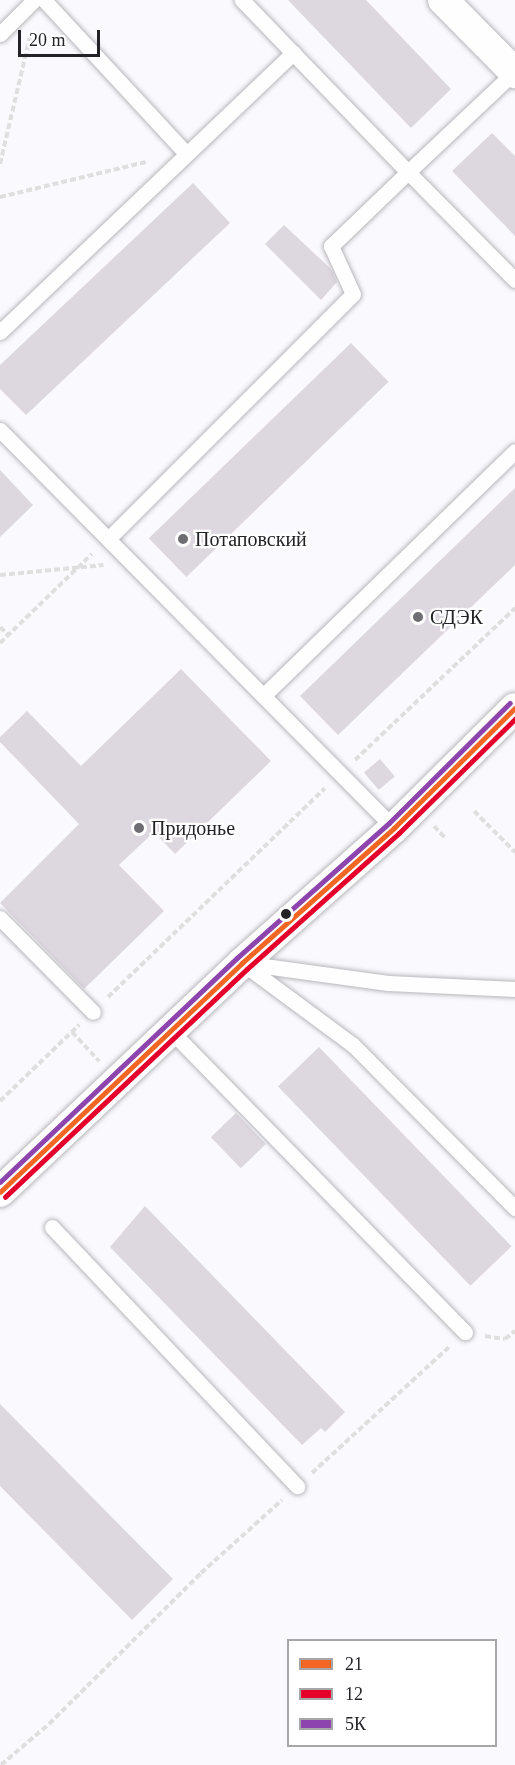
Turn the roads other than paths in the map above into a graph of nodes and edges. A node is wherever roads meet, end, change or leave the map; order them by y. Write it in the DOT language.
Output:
graph roads {
  1 [pos="34,0"];
  2 [pos="44,0"];
  3 [pos="242,0"];
  4 [pos="443,0"];
  5 [pos="0,34"];
  6 [pos="293,53"];
  7 [pos="515,73"];
  8 [pos="185,152"];
  9 [pos="408,172"];
  10 [pos="515,280"];
  11 [pos="0,332"];
  12 [pos="0,430"];
  13 [pos="515,452"];
  14 [pos="108,539"];
  15 [pos="263,696"];
  16 [pos="515,708"];
  17 [pos="394,828"];
  18 [pos="0,918"];
  19 [pos="242,963"];
  20 [pos="515,989"];
  21 [pos="93,1012"];
  22 [pos="171,1031"];
  23 [pos="0,1192"];
  24 [pos="515,1208"];
  25 [pos="52,1227"];
  26 [pos="465,1332"];
  27 [pos="297,1486"];
  1 -- 5 [label="lane"];
  2 -- 8 [label="lane"];
  3 -- 6 [label="lane"];
  4 -- 7 [label="street"];
  6 -- 8 [label="lane"];
  6 -- 9 [label="lane"];
  7 -- 9 [label="lane"];
  8 -- 11 [label="lane"];
  9 -- 10 [label="lane"];
  9 -- 14 [label="lane"];
  12 -- 14 [label="lane"];
  13 -- 15 [label="lane"];
  14 -- 15 [label="lane"];
  15 -- 17 [label="lane"];
  16 -- 17 [label="street"];
  17 -- 19 [label="street"];
  18 -- 21 [label="lane"];
  19 -- 20 [label="lane"];
  19 -- 22 [label="street"];
  19 -- 24 [label="lane"];
  22 -- 23 [label="street"];
  22 -- 26 [label="lane"];
  25 -- 27 [label="lane"];
}
